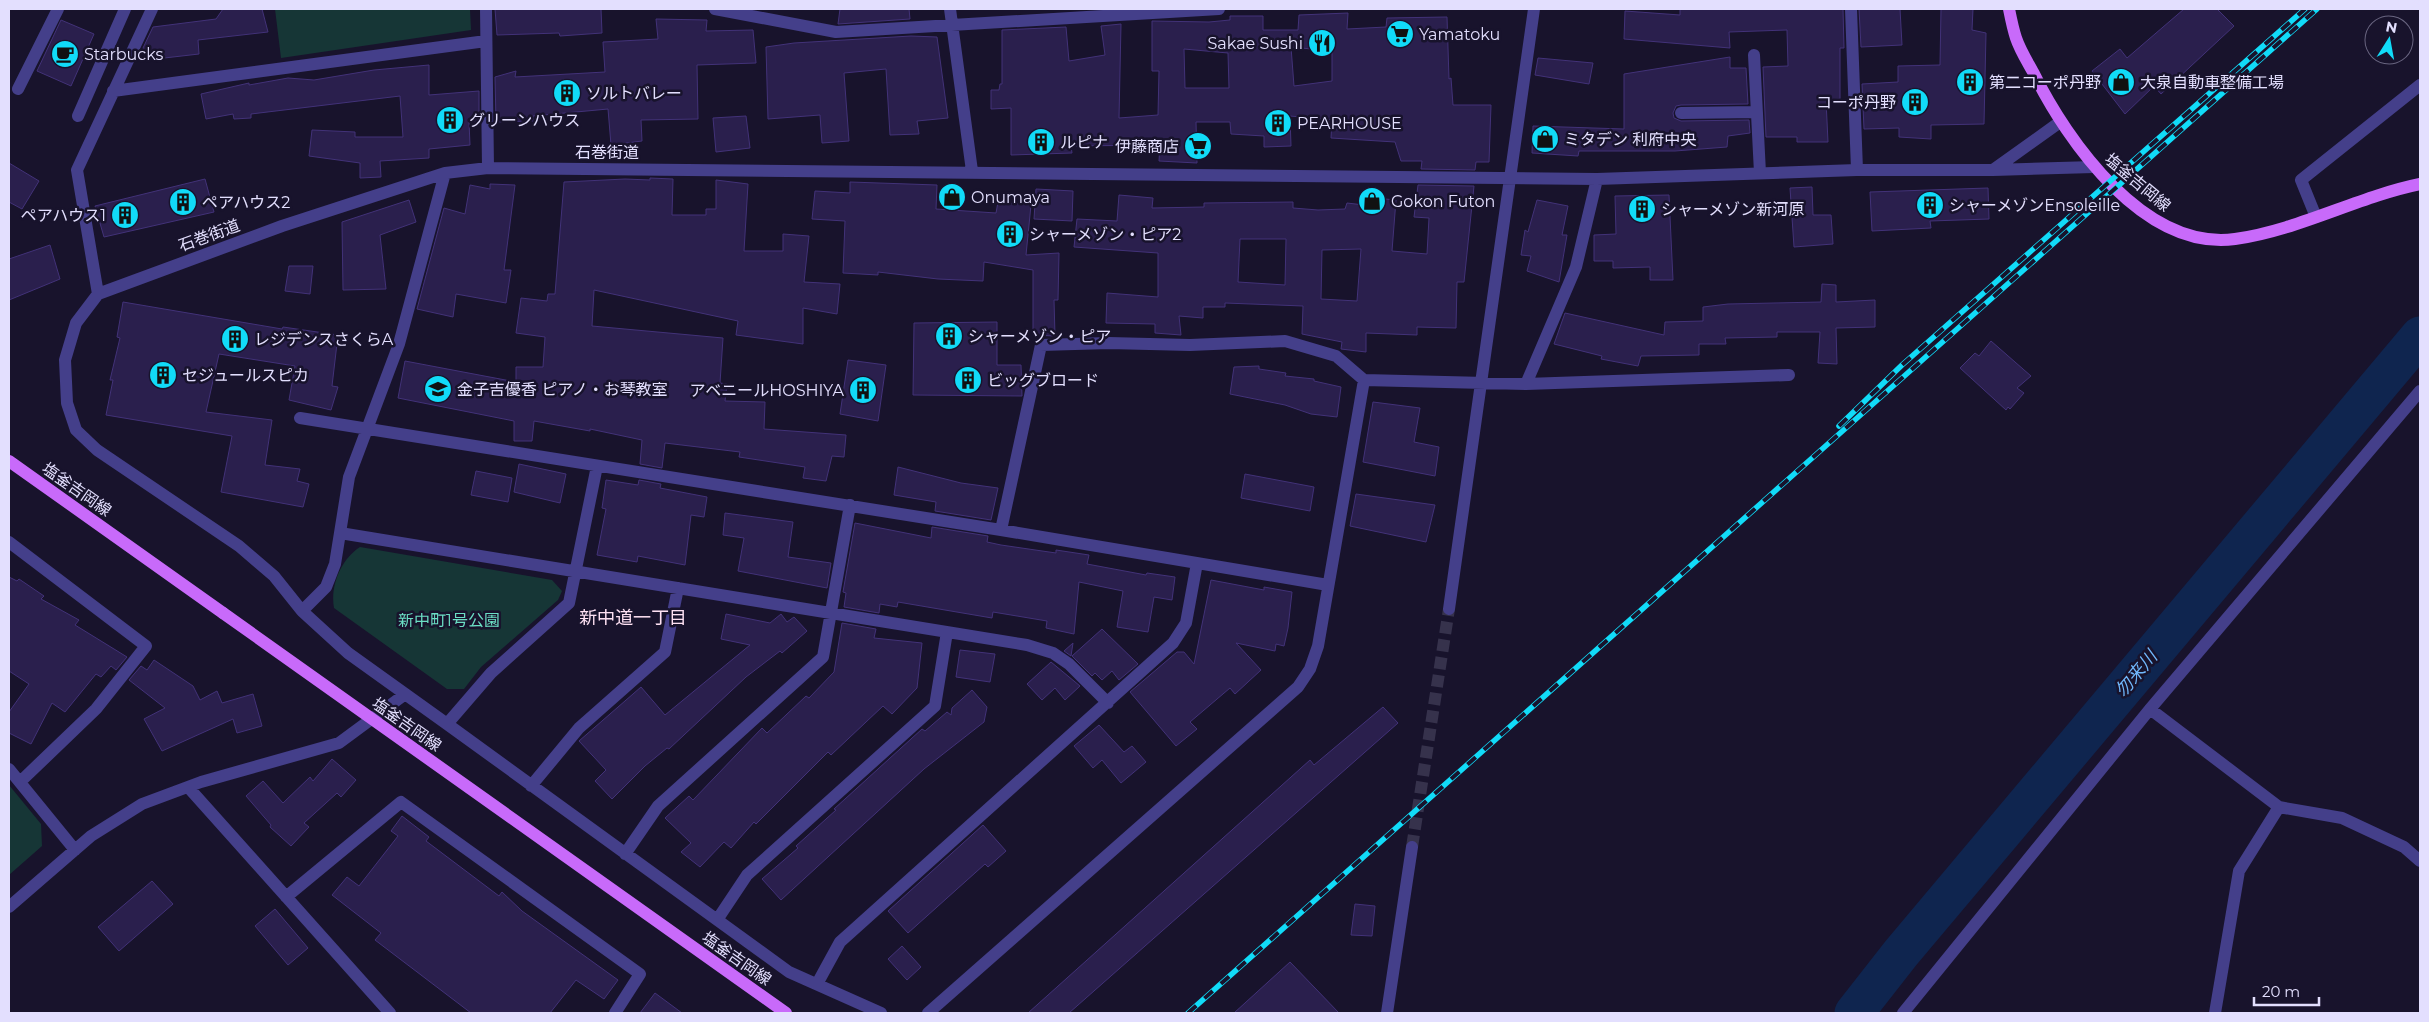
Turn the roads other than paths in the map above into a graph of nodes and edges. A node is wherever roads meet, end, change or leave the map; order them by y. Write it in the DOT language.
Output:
graph roads {
  1 [pos="58,9"];
  2 [pos="125,9"];
  3 [pos="152,9"];
  4 [pos="486,9"];
  5 [pos="715,9"];
  6 [pos="950,9"];
  7 [pos="1219,9"];
  8 [pos="1534,9"];
  9 [pos="1851,9"];
  10 [pos="2009,9"];
  11 [pos="953,25"];
  12 [pos="486,41"];
  13 [pos="1754,55"];
  14 [pos="2420,85"];
  15 [pos="18,89"];
  16 [pos="113,91"];
  17 [pos="1757,112"];
  18 [pos="1681,113"];
  19 [pos="78,116"];
  20 [pos="2060,122"];
  21 [pos="488,168"];
  22 [pos="2094,168"];
  23 [pos="1857,170"];
  24 [pos="1993,170"];
  25 [pos="972,171"];
  26 [pos="445,173"];
  27 [pos="1760,173"];
  28 [pos="1510,177"];
  29 [pos="1597,179"];
  30 [pos="2420,184"];
  31 [pos="2316,216"];
  32 [pos="98,294"];
  33 [pos="1790,375"];
  34 [pos="1364,380"];
  35 [pos="1481,382"];
  36 [pos="1526,384"];
  37 [pos="2420,391"];
  38 [pos="300,418"];
  39 [pos="368,429"];
  40 [pos="9,460"];
  41 [pos="597,466"];
  42 [pos="850,505"];
  43 [pos="1000,530"];
  44 [pos="340,534"];
  45 [pos="9,542"];
  46 [pos="1198,563"];
  47 [pos="575,572"];
  48 [pos="1328,585"];
  49 [pos="678,588"];
  50 [pos="1449,609"];
  51 [pos="302,611"];
  52 [pos="832,613"];
  53 [pos="946,632"];
  54 [pos="404,695"];
  55 [pos="1108,703"];
  56 [pos="2150,709"];
  57 [pos="447,724"];
  58 [pos="9,769"];
  59 [pos="21,781"];
  60 [pos="531,786"];
  61 [pos="188,787"];
  62 [pos="2279,807"];
  63 [pos="1412,848"];
  64 [pos="75,850"];
  65 [pos="625,854"];
  66 [pos="2420,861"];
  67 [pos="286,897"];
  68 [pos="9,907"];
  69 [pos="717,920"];
  70 [pos="817,984"];
  71 [pos="390,1013"];
  72 [pos="615,1013"];
  73 [pos="786,1013"];
  74 [pos="881,1013"];
  75 [pos="928,1013"];
  76 [pos="1387,1013"];
  77 [pos="1903,1013"];
  78 [pos="2215,1013"];
  1 -- 15 [label="street"];
  2 -- 19 [label="street"];
  3 -- 16 [label="street"];
  4 -- 12 [label="street"];
  5 -- 11 [label="street"];
  6 -- 11 [label="street"];
  7 -- 11 [label="street"];
  8 -- 28 [label="street"];
  9 -- 23 [label="street"];
  10 -- 20 [label="main road, 塩釜吉岡線"];
  11 -- 25 [label="street"];
  12 -- 16 [label="street"];
  12 -- 21 [label="street"];
  13 -- 17 [label="street"];
  14 -- 31 [label="street"];
  16 -- 32 [label="street"];
  17 -- 18 [label="street"];
  17 -- 27 [label="street"];
  20 -- 22 [label="main road, 塩釜吉岡線"];
  20 -- 24 [label="street"];
  21 -- 25 [label="street, 石巻街道"];
  21 -- 26 [label="street, 石巻街道"];
  22 -- 24 [label="street, 石巻街道"];
  22 -- 31 [label="main road, 塩釜吉岡線"];
  23 -- 24 [label="street, 石巻街道"];
  23 -- 27 [label="street, 石巻街道"];
  25 -- 28 [label="street, 石巻街道"];
  26 -- 32 [label="street, 石巻街道"];
  26 -- 39 [label="street"];
  27 -- 29 [label="street, 石巻街道"];
  28 -- 29 [label="street, 石巻街道"];
  28 -- 35 [label="street"];
  29 -- 36 [label="street"];
  30 -- 31 [label="main road, 塩釜吉岡線"];
  32 -- 51 [label="street"];
  33 -- 36 [label="street"];
  34 -- 35 [label="street"];
  34 -- 43 [label="street"];
  34 -- 48 [label="street"];
  35 -- 36 [label="street"];
  35 -- 50 [label="street"];
  37 -- 56 [label="street"];
  38 -- 39 [label="street"];
  39 -- 41 [label="street"];
  39 -- 44 [label="street"];
  40 -- 73 [label="main road, 塩釜吉岡線, bridge"];
  41 -- 42 [label="street"];
  41 -- 47 [label="street"];
  42 -- 43 [label="street"];
  42 -- 52 [label="street"];
  43 -- 46 [label="street"];
  44 -- 47 [label="street"];
  44 -- 51 [label="street"];
  45 -- 59 [label="street"];
  46 -- 48 [label="street"];
  46 -- 55 [label="street"];
  47 -- 49 [label="street"];
  47 -- 57 [label="street"];
  48 -- 75 [label="street"];
  49 -- 52 [label="street"];
  49 -- 60 [label="street"];
  51 -- 54 [label="street"];
  52 -- 53 [label="street"];
  52 -- 65 [label="street"];
  53 -- 55 [label="street"];
  53 -- 69 [label="street"];
  54 -- 57 [label="street"];
  54 -- 61 [label="street"];
  55 -- 70 [label="street"];
  56 -- 62 [label="street"];
  56 -- 77 [label="street"];
  57 -- 60 [label="street"];
  58 -- 59 [label="street"];
  59 -- 64 [label="street"];
  60 -- 65 [label="street"];
  61 -- 64 [label="street"];
  61 -- 67 [label="street"];
  62 -- 66 [label="street"];
  62 -- 78 [label="street"];
  63 -- 76 [label="street"];
  64 -- 68 [label="street"];
  65 -- 69 [label="street"];
  67 -- 71 [label="street"];
  67 -- 72 [label="street"];
  69 -- 70 [label="street"];
  70 -- 74 [label="street"];
}
